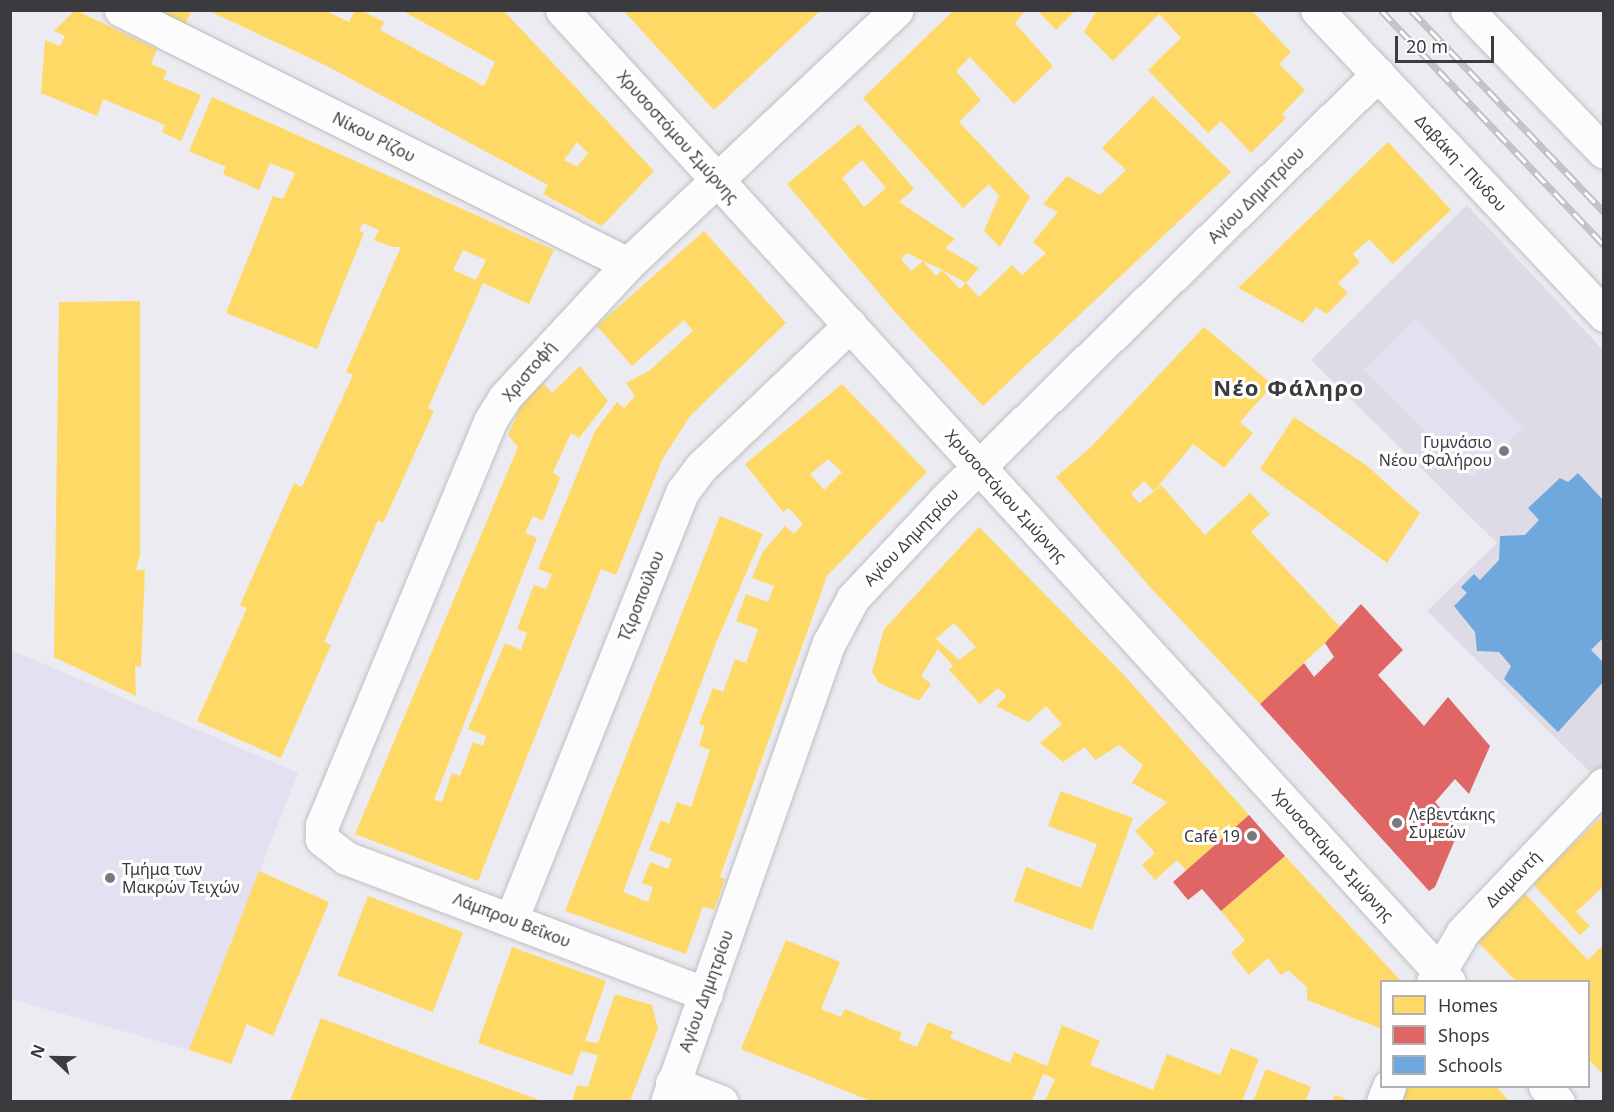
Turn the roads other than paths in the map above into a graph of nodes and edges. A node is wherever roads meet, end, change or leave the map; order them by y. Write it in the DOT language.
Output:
graph roads {
  1 [pos="121,10"];
  2 [pos="562,10"];
  3 [pos="897,10"];
  4 [pos="1317,10"];
  5 [pos="1467,10"];
  6 [pos="1378,74"];
  7 [pos="1604,152"];
  8 [pos="718,181"];
  9 [pos="628,264"];
  10 [pos="1604,315"];
  11 [pos="850,325"];
  12 [pos="980,468"];
  13 [pos="1604,784"];
  14 [pos="322,839"];
  15 [pos="511,920"];
  16 [pos="1440,978"];
  17 [pos="706,994"];
  18 [pos="1547,1088"];
  19 [pos="670,1092"];
  20 [pos="721,1101"];
  21 [pos="1558,1101"];
  1 -- 9 [label="street, Νίκου Ρίζου"];
  2 -- 8 [label="street, Χρυσοστόμου Σμύρνης"];
  3 -- 8 [label="street, Χριστοφή"];
  4 -- 6 [label="street, Δαβάκη - Πίνδου"];
  5 -- 7 [label="street"];
  6 -- 10 [label="street, Δαβάκη - Πίνδου"];
  6 -- 12 [label="street, Αγίου Δημητρίου"];
  8 -- 9 [label="street, Χριστοφή"];
  8 -- 11 [label="street, Χρυσοστόμου Σμύρνης"];
  9 -- 14 [label="street, Χριστοφή"];
  11 -- 12 [label="street, Χρυσοστόμου Σμύρνης"];
  11 -- 15 [label="street, Τζιροπούλου"];
  12 -- 16 [label="street, Χρυσοστόμου Σμύρνης"];
  12 -- 17 [label="street, Αγίου Δημητρίου"];
  13 -- 16 [label="street, Διαμαντή"];
  14 -- 15 [label="street, Λάμπρου Βεΐκου"];
  15 -- 17 [label="street, Λάμπρου Βεΐκου"];
  17 -- 19 [label="street, Αγίου Δημητρίου"];
  18 -- 21 [label="street"];
  19 -- 20 [label="street"];
}
